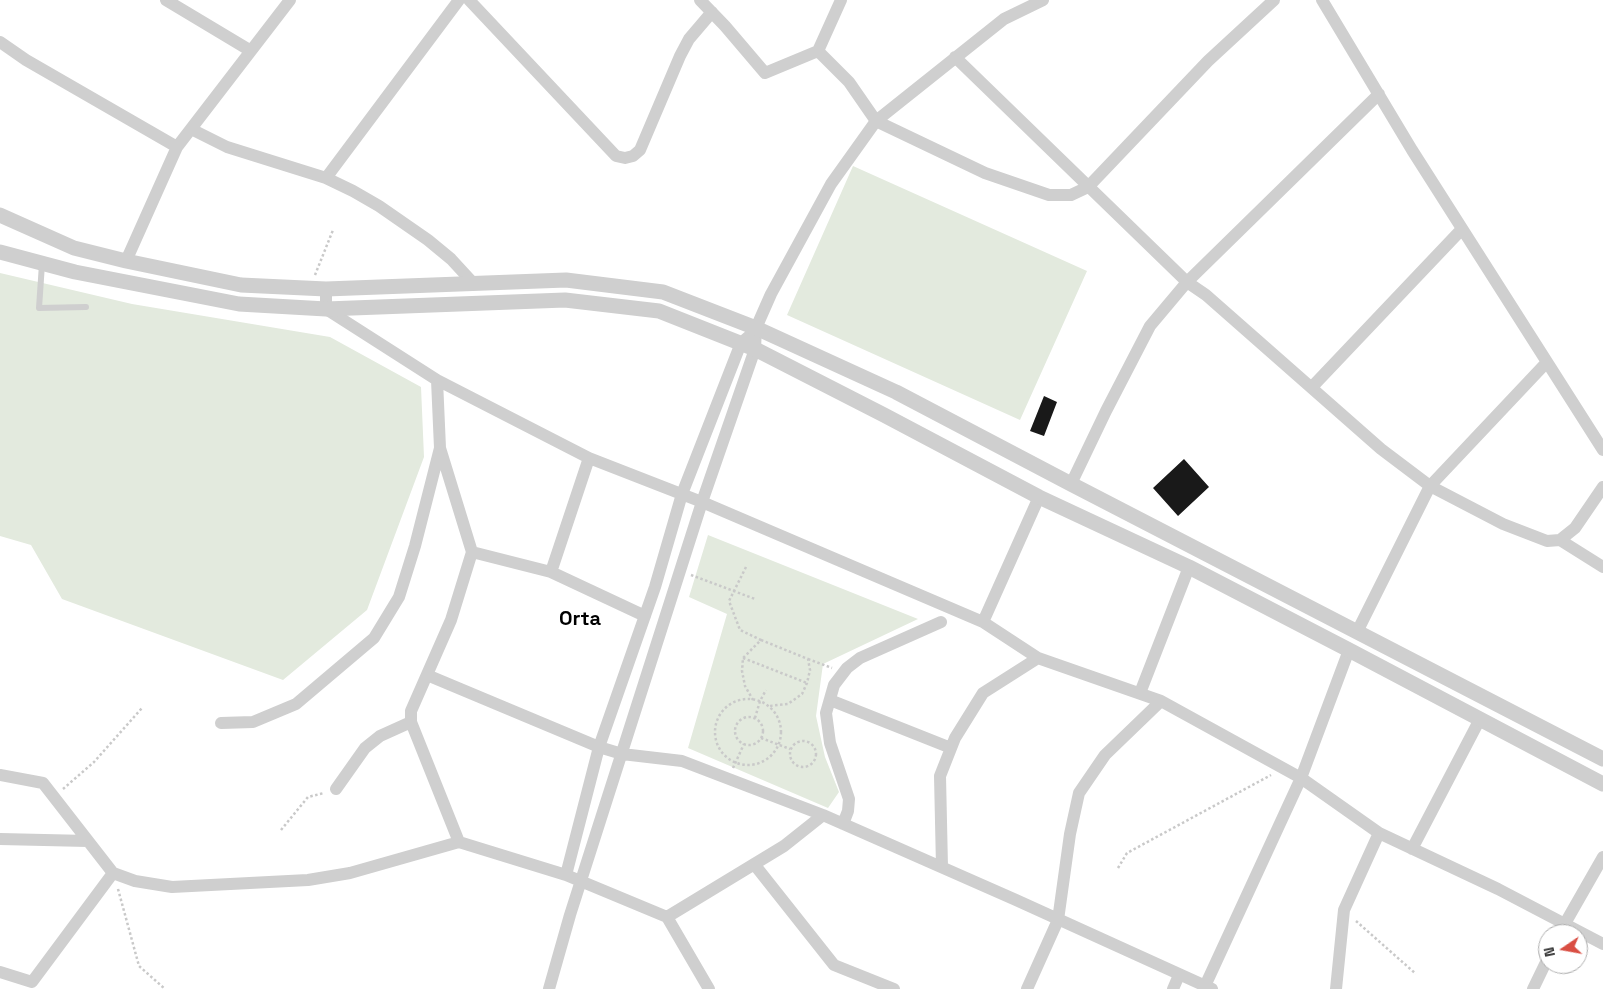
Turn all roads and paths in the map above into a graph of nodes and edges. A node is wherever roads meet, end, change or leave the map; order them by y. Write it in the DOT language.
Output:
graph roads {
  1 [pos="166,0"];
  2 [pos="290,0"];
  3 [pos="460,0"];
  4 [pos="469,0"];
  5 [pos="700,0"];
  6 [pos="841,0"];
  7 [pos="1043,0"];
  8 [pos="1274,0"];
  9 [pos="1322,0"];
  10 [pos="712,12"];
  11 [pos="0,42"];
  12 [pos="251,51"];
  13 [pos="818,51"];
  14 [pos="955,57"];
  15 [pos="1378,94"];
  16 [pos="876,121"];
  17 [pos="191,129"];
  18 [pos="177,147"];
  19 [pos="326,178"];
  20 [pos="1088,187"];
  21 [pos="2,215"];
  22 [pos="1462,229"];
  23 [pos="333,230"];
  24 [pos="0,252"];
  25 [pos="126,262"];
  26 [pos="42,263"];
  27 [pos="1187,282"];
  28 [pos="474,284"];
  29 [pos="310,288"];
  30 [pos="326,289"];
  31 [pos="86,307"];
  32 [pos="326,309"];
  33 [pos="756,328"];
  34 [pos="748,346"];
  35 [pos="1547,362"];
  36 [pos="437,380"];
  37 [pos="1312,387"];
  38 [pos="440,448"];
  39 [pos="1603,450"];
  40 [pos="589,458"];
  41 [pos="1071,484"];
  42 [pos="1430,486"];
  43 [pos="1603,487"];
  44 [pos="682,494"];
  45 [pos="1039,497"];
  46 [pos="702,502"];
  47 [pos="1560,540"];
  48 [pos="472,552"];
  49 [pos="746,567"];
  50 [pos="1189,567"];
  51 [pos="1603,567"];
  52 [pos="680,571"];
  53 [pos="551,572"];
  54 [pos="734,591"];
  55 [pos="756,599"];
  56 [pos="645,616"];
  57 [pos="942,622"];
  58 [pos="983,622"];
  59 [pos="1357,632"];
  60 [pos="761,640"];
  61 [pos="1349,650"];
  62 [pos="743,658"];
  63 [pos="1038,658"];
  64 [pos="808,659"];
  65 [pos="843,672"];
  66 [pos="427,675"];
  67 [pos="808,683"];
  68 [pos="766,690"];
  69 [pos="1140,693"];
  70 [pos="753,700"];
  71 [pos="830,700"];
  72 [pos="760,701"];
  73 [pos="1161,701"];
  74 [pos="769,706"];
  75 [pos="142,708"];
  76 [pos="755,718"];
  77 [pos="1480,719"];
  78 [pos="411,722"];
  79 [pos="221,723"];
  80 [pos="761,738"];
  81 [pos="744,744"];
  82 [pos="779,745"];
  83 [pos="599,747"];
  84 [pos="951,748"];
  85 [pos="790,749"];
  86 [pos="622,754"];
  87 [pos="1603,759"];
  88 [pos="736,763"];
  89 [pos="1283,768"];
  90 [pos="0,775"];
  91 [pos="1301,778"];
  92 [pos="1603,784"];
  93 [pos="336,790"];
  94 [pos="54,797"];
  95 [pos="822,815"];
  96 [pos="843,824"];
  97 [pos="282,830"];
  98 [pos="1378,833"];
  99 [pos="0,839"];
  100 [pos="88,841"];
  101 [pos="460,842"];
  102 [pos="1412,848"];
  103 [pos="1603,857"];
  104 [pos="754,864"];
  105 [pos="942,867"];
  106 [pos="1118,868"];
  107 [pos="113,873"];
  108 [pos="566,875"];
  109 [pos="581,882"];
  110 [pos="1344,910"];
  111 [pos="668,917"];
  112 [pos="1058,920"];
  113 [pos="1553,924"];
  114 [pos="1565,924"];
  115 [pos="1588,939"];
  116 [pos="1603,944"];
  117 [pos="0,972"];
  118 [pos="1416,974"];
  119 [pos="1540,974"];
  120 [pos="1179,975"];
  121 [pos="1209,988"];
  122 [pos="165,989"];
  123 [pos="549,989"];
  124 [pos="709,989"];
  125 [pos="894,989"];
  126 [pos="1027,989"];
  127 [pos="1173,989"];
  128 [pos="1336,989"];
  129 [pos="1533,989"];
  1 -- 12 [label="street"];
  2 -- 12 [label="street"];
  3 -- 19 [label="street"];
  4 -- 10 [label="street"];
  5 -- 10 [label="street"];
  6 -- 13 [label="street"];
  7 -- 14 [label="street"];
  8 -- 20 [label="street"];
  9 -- 15 [label="street"];
  10 -- 13 [label="street"];
  11 -- 18 [label="street"];
  12 -- 17 [label="street"];
  13 -- 16 [label="street"];
  14 -- 16 [label="street"];
  14 -- 20 [label="street"];
  15 -- 22 [label="street"];
  15 -- 27 [label="street"];
  16 -- 20 [label="street"];
  16 -- 33 [label="street"];
  17 -- 18 [label="street"];
  17 -- 19 [label="street"];
  18 -- 25 [label="street"];
  19 -- 28 [label="street"];
  20 -- 27 [label="street"];
  21 -- 25 [label="street"];
  22 -- 35 [label="street"];
  22 -- 37 [label="street"];
  23 -- 29 [label="path"];
  24 -- 26 [label="street"];
  25 -- 29 [label="street"];
  26 -- 31 [label="lane"];
  26 -- 32 [label="street"];
  27 -- 37 [label="street"];
  27 -- 41 [label="street"];
  28 -- 30 [label="street"];
  28 -- 33 [label="street"];
  29 -- 30 [label="street"];
  30 -- 32 [label="street"];
  32 -- 34 [label="street"];
  32 -- 36 [label="street"];
  33 -- 34 [label="street"];
  33 -- 41 [label="street"];
  34 -- 44 [label="street"];
  34 -- 45 [label="street"];
  34 -- 46 [label="street"];
  35 -- 39 [label="street"];
  35 -- 42 [label="street"];
  36 -- 38 [label="street"];
  36 -- 40 [label="street"];
  37 -- 42 [label="street"];
  38 -- 48 [label="street"];
  38 -- 79 [label="street"];
  40 -- 44 [label="street"];
  40 -- 53 [label="street"];
  41 -- 59 [label="street"];
  42 -- 47 [label="street"];
  42 -- 59 [label="street"];
  43 -- 47 [label="street"];
  44 -- 46 [label="street"];
  44 -- 56 [label="street"];
  45 -- 50 [label="street"];
  45 -- 58 [label="street"];
  46 -- 52 [label="street"];
  46 -- 58 [label="street"];
  47 -- 51 [label="street"];
  48 -- 53 [label="street"];
  48 -- 66 [label="street"];
  49 -- 54 [label="path"];
  50 -- 61 [label="street"];
  50 -- 69 [label="street"];
  52 -- 54 [label="path"];
  52 -- 86 [label="street"];
  53 -- 56 [label="street"];
  54 -- 55 [label="path"];
  54 -- 60 [label="path"];
  56 -- 83 [label="street"];
  57 -- 65 [label="street"];
  58 -- 63 [label="street"];
  59 -- 61 [label="street"];
  59 -- 87 [label="street"];
  60 -- 62 [label="path"];
  60 -- 64 [label="path"];
  61 -- 77 [label="street"];
  61 -- 91 [label="street"];
  62 -- 67 [label="path"];
  62 -- 70 [label="path"];
  63 -- 69 [label="street"];
  63 -- 84 [label="street"];
  64 -- 65 [label="path"];
  64 -- 67 [label="path"];
  65 -- 71 [label="street"];
  66 -- 78 [label="street"];
  66 -- 83 [label="street"];
  67 -- 74 [label="path"];
  68 -- 72 [label="path"];
  69 -- 73 [label="street"];
  70 -- 72 [label="path"];
  70 -- 88 [label="path"];
  71 -- 84 [label="street"];
  71 -- 96 [label="street"];
  72 -- 74 [label="path"];
  72 -- 76 [label="path"];
  73 -- 89 [label="street"];
  73 -- 112 [label="street"];
  74 -- 82 [label="path"];
  75 -- 94 [label="path"];
  76 -- 80 [label="path"];
  76 -- 81 [label="path"];
  77 -- 92 [label="street"];
  77 -- 102 [label="street"];
  78 -- 93 [label="street"];
  78 -- 101 [label="street"];
  80 -- 81 [label="path"];
  80 -- 82 [label="path"];
  81 -- 88 [label="path"];
  82 -- 85 [label="path"];
  82 -- 88 [label="path"];
  83 -- 86 [label="street"];
  83 -- 108 [label="street"];
  84 -- 105 [label="street"];
  85 -- 85 [label="path"];
  86 -- 95 [label="street"];
  86 -- 109 [label="street"];
  89 -- 91 [label="street"];
  89 -- 106 [label="path"];
  90 -- 94 [label="street"];
  91 -- 98 [label="street"];
  91 -- 121 [label="street"];
  93 -- 97 [label="path"];
  94 -- 100 [label="street"];
  95 -- 96 [label="street"];
  95 -- 104 [label="street"];
  96 -- 105 [label="street"];
  98 -- 102 [label="street"];
  98 -- 110 [label="street"];
  99 -- 100 [label="street"];
  100 -- 107 [label="street"];
  101 -- 107 [label="street"];
  101 -- 108 [label="street"];
  102 -- 113 [label="street"];
  103 -- 114 [label="street"];
  104 -- 111 [label="street"];
  104 -- 125 [label="street"];
  105 -- 112 [label="street"];
  107 -- 117 [label="street"];
  107 -- 122 [label="path"];
  108 -- 109 [label="street"];
  109 -- 111 [label="street"];
  109 -- 123 [label="street"];
  110 -- 118 [label="path"];
  110 -- 128 [label="street"];
  111 -- 124 [label="street"];
  112 -- 120 [label="street"];
  112 -- 126 [label="street"];
  115 -- 116 [label="street"];
  119 -- 129 [label="street"];
  120 -- 121 [label="street"];
  120 -- 127 [label="street"];
}
